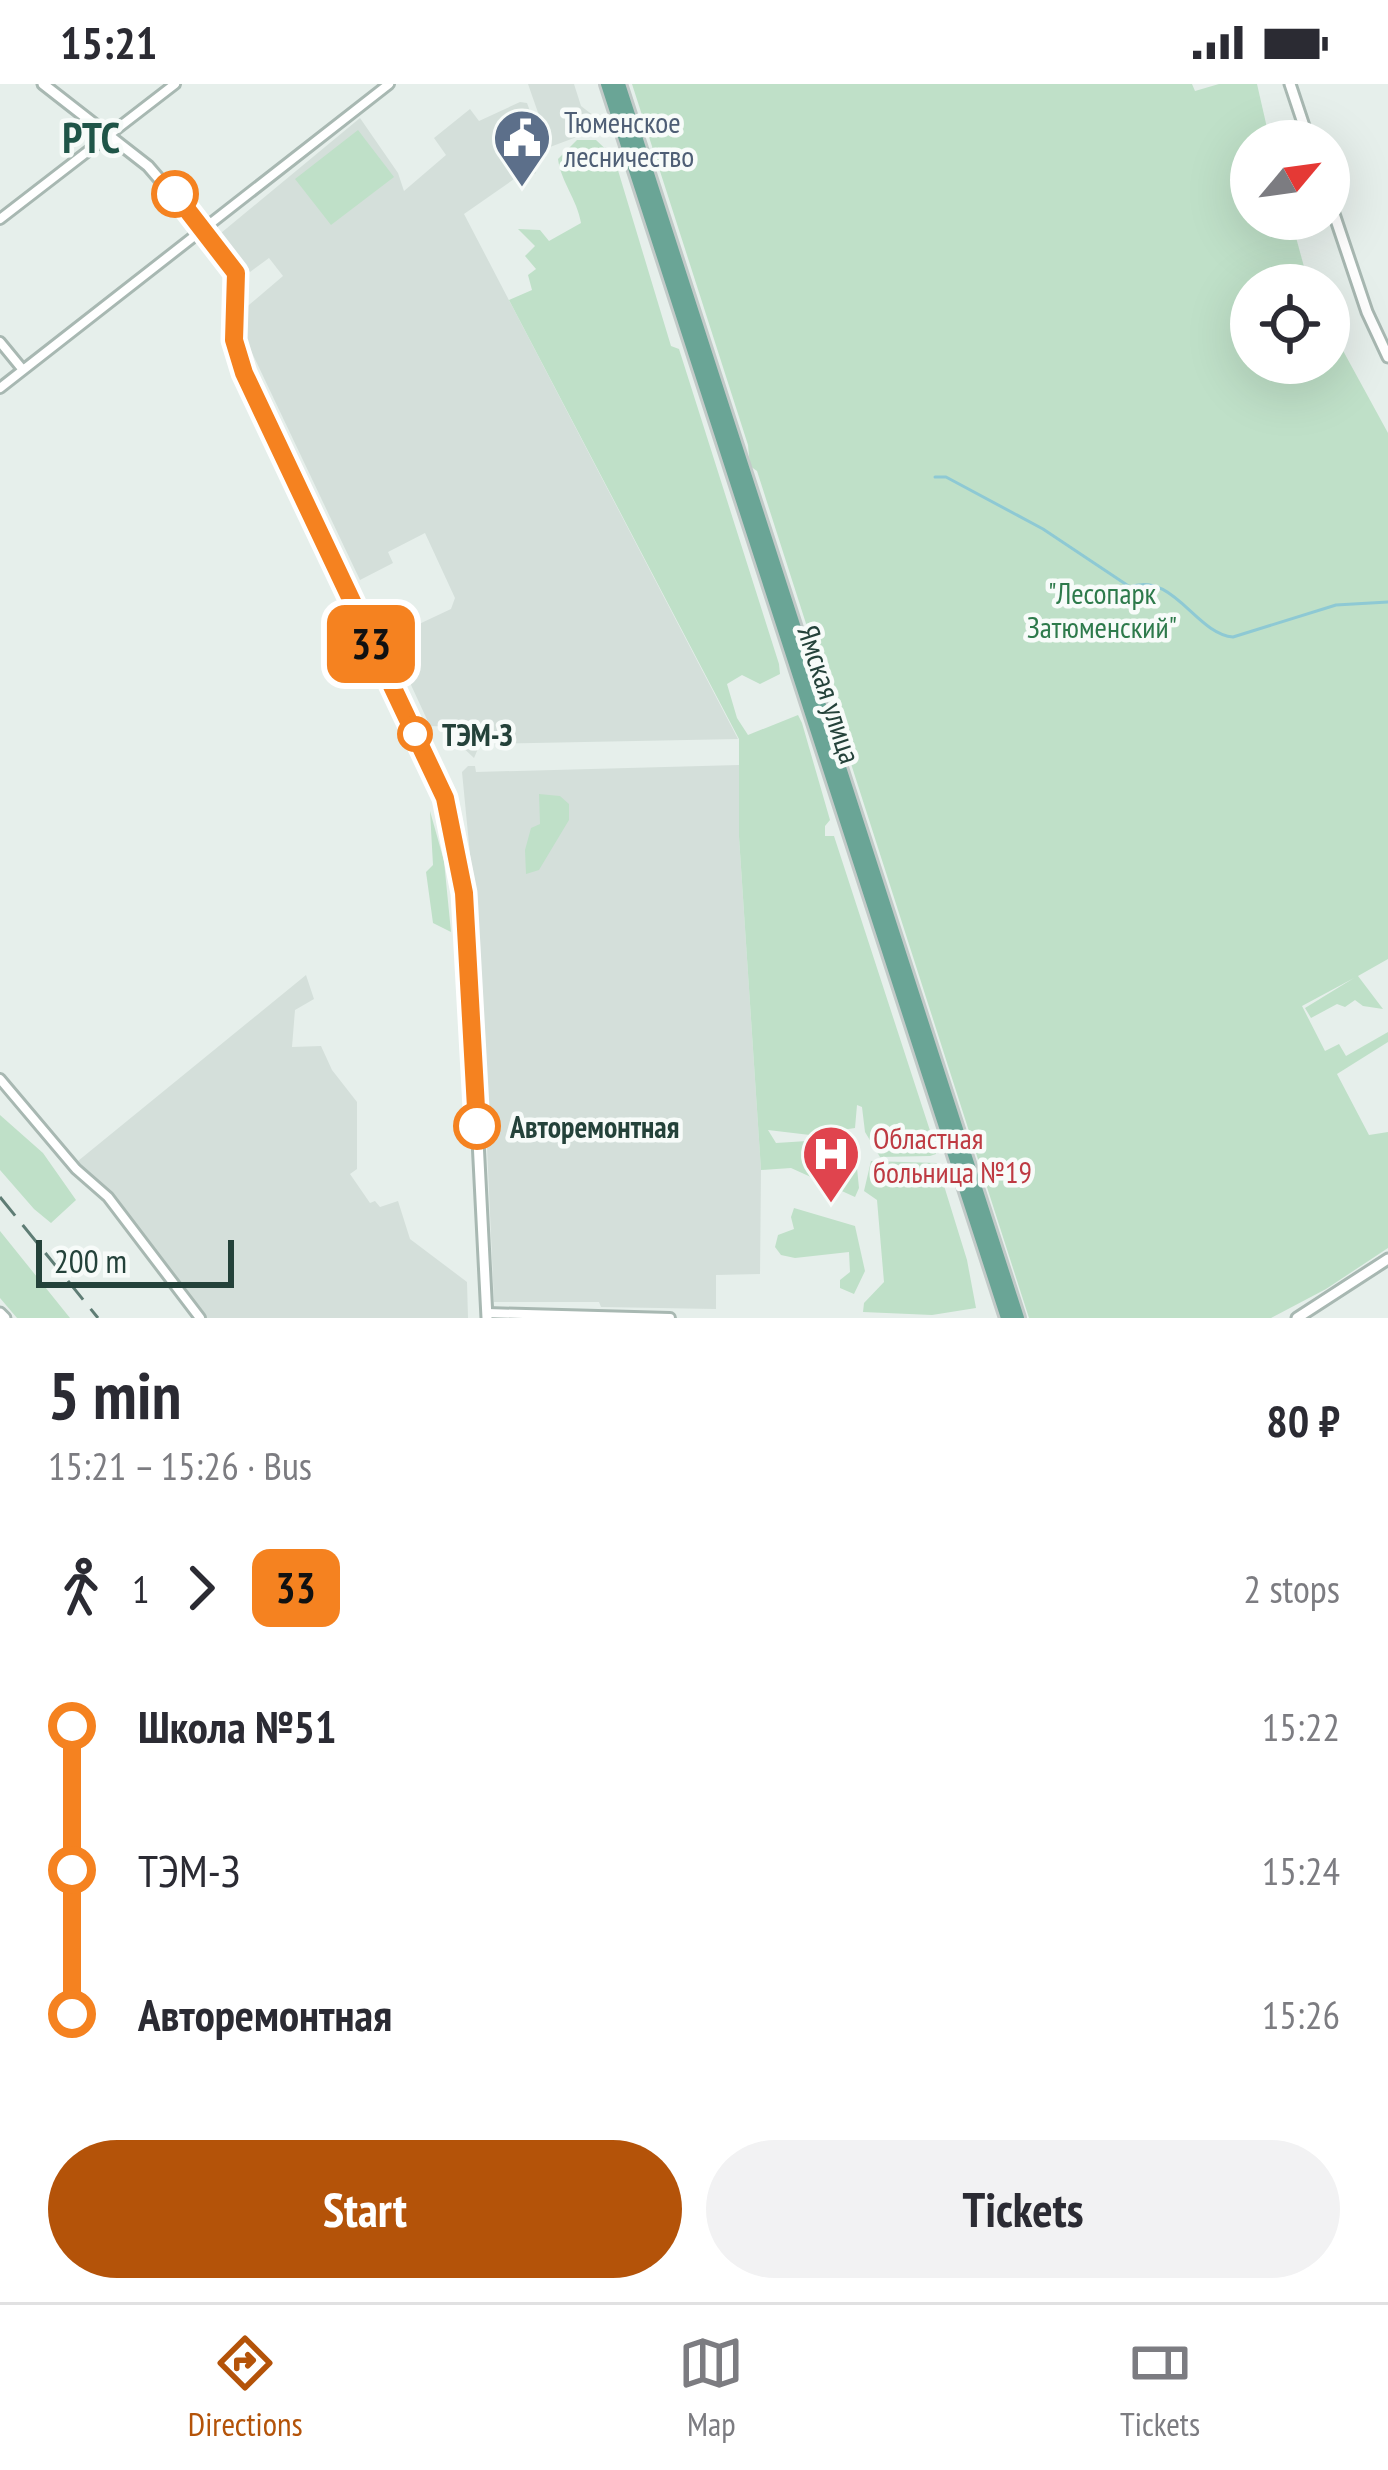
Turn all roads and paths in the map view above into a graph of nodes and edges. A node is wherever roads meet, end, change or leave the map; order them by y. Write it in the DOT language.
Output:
graph roads {
  1 [pos="43,84"];
  2 [pos="175,84"];
  3 [pos="389,84"];
  4 [pos="607,84"];
  5 [pos="620,84"];
  6 [pos="1290,84"];
  7 [pos="1303,120"];
  8 [pos="109,135"];
  9 [pos="0,219"];
  10 [pos="204,228"];
  11 [pos="1343,240"];
  12 [pos="0,342"];
  13 [pos="1388,357"];
  14 [pos="23,370"];
  15 [pos="0,388"];
  16 [pos="893,946"];
  17 [pos="0,1079"];
  18 [pos="1388,1259"];
  19 [pos="487,1316"];
  20 [pos="200,1318"];
  21 [pos="670,1318"];
  22 [pos="1007,1318"];
  23 [pos="1018,1318"];
  24 [pos="1297,1318"];
  1 -- 8 [label="street"];
  2 -- 8 [label="street"];
  3 -- 10 [label="street"];
  4 -- 16 [label="main road, Ямская улица"];
  5 -- 16 [label="main road, Ямская улица"];
  6 -- 7 [label="street"];
  8 -- 9 [label="street"];
  8 -- 10 [label="street"];
  10 -- 14 [label="street"];
  10 -- 19 [label="street"];
  11 -- 13 [label="street"];
  12 -- 14 [label="street"];
  14 -- 15 [label="street"];
  16 -- 22 [label="main road, Ямская улица"];
  16 -- 23 [label="main road, Ямская улица"];
  17 -- 20 [label="street"];
  18 -- 24 [label="street"];
  19 -- 21 [label="street"];
}
